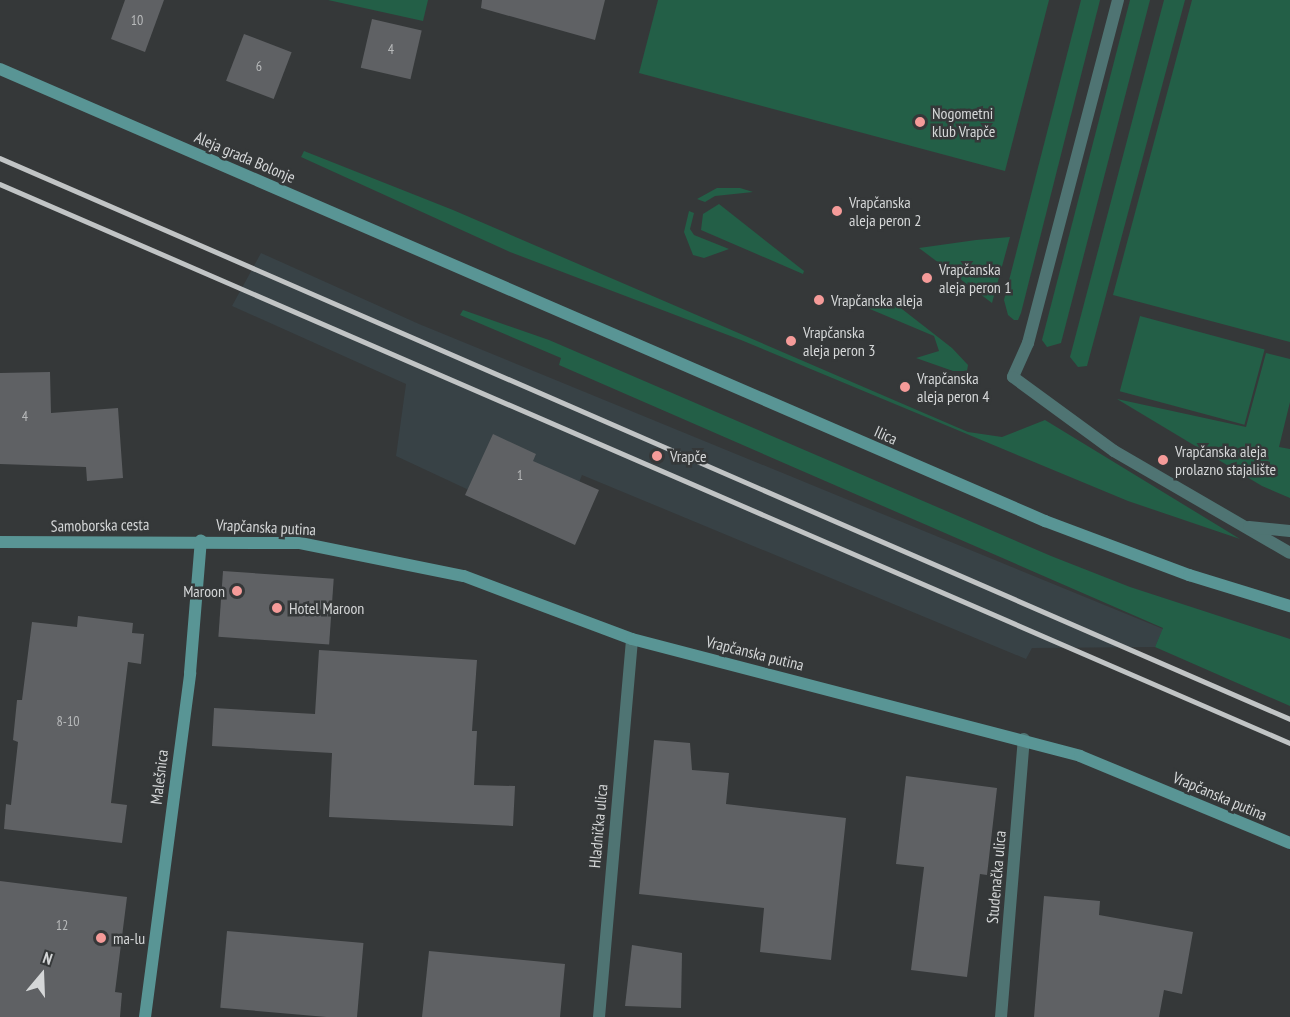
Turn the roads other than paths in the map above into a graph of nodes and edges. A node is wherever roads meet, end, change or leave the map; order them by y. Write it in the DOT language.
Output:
graph roads {
  1 [pos="1118,0"];
  2 [pos="0,69"];
  3 [pos="477,276"];
  4 [pos="1244,527"];
  5 [pos="1290,531"];
  6 [pos="201,540"];
  7 [pos="0,542"];
  8 [pos="1290,553"];
  9 [pos="1290,606"];
  10 [pos="632,639"];
  11 [pos="1024,739"];
  12 [pos="1290,843"];
  13 [pos="146,1017"];
  14 [pos="599,1017"];
  15 [pos="1001,1017"];
  1 -- 4 [label="street"];
  2 -- 3 [label="street, Aleja grada Bolonje"];
  3 -- 9 [label="street, Ilica"];
  4 -- 5 [label="street"];
  4 -- 8 [label="street"];
  6 -- 7 [label="street, Samoborska cesta"];
  6 -- 10 [label="street, Vrapčanska putina"];
  6 -- 13 [label="street, Malešnica"];
  10 -- 11 [label="street, Vrapčanska putina"];
  10 -- 14 [label="street, Hladnička ulica"];
  11 -- 12 [label="street, Vrapčanska putina"];
  11 -- 15 [label="street, Studenačka ulica"];
}
